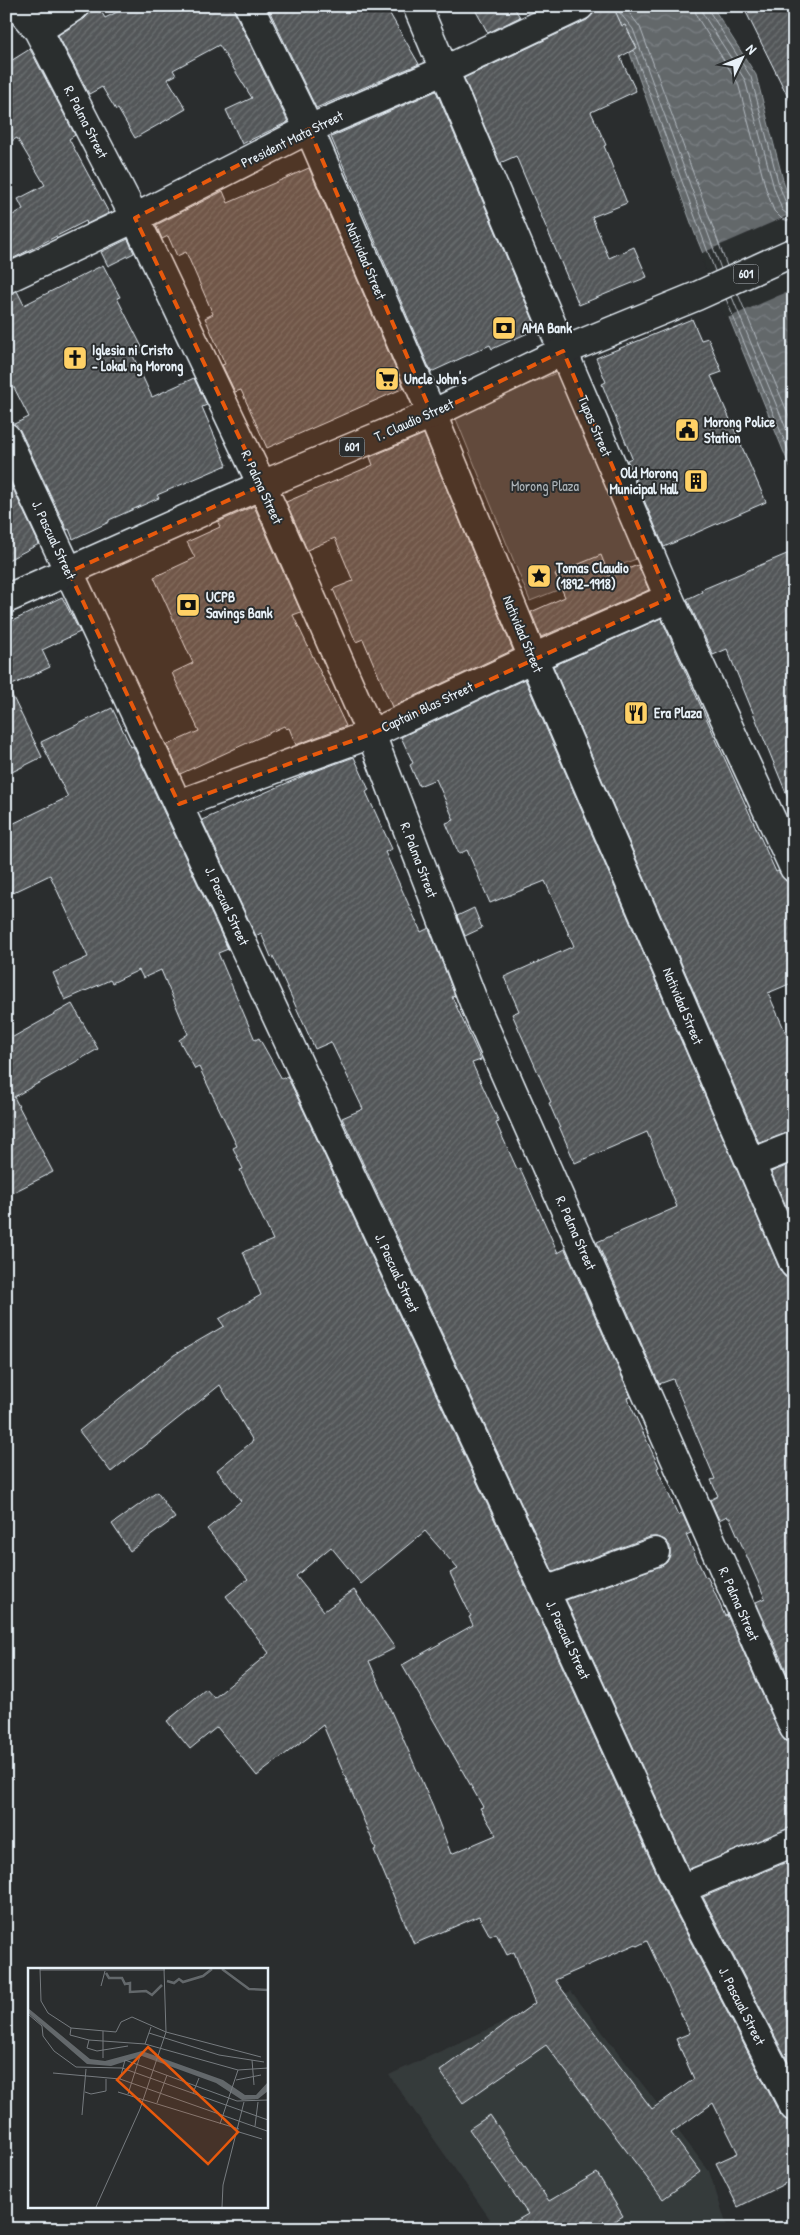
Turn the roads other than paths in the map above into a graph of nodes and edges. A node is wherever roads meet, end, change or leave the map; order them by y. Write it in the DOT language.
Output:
graph roads {
  1 [pos="17,6"];
  2 [pos="75,6"];
  3 [pos="249,6"];
  4 [pos="417,6"];
  5 [pos="580,6"];
  6 [pos="38,30"];
  7 [pos="446,70"];
  8 [pos="309,129"];
  9 [pos="135,218"];
  10 [pos="794,252"];
  11 [pos="6,279"];
  12 [pos="563,351"];
  13 [pos="432,414"];
  14 [pos="6,437"];
  15 [pos="262,485"];
  16 [pos="69,572"];
  17 [pos="669,598"];
  18 [pos="6,599"];
  19 [pos="533,658"];
  20 [pos="371,734"];
  21 [pos="179,804"];
  22 [pos="794,868"];
  23 [pos="794,1146"];
  24 [pos="751,1163"];
  25 [pos="794,1264"];
  26 [pos="655,1552"];
  27 [pos="546,1591"];
  28 [pos="794,1728"];
  29 [pos="794,1842"];
  30 [pos="681,1889"];
  31 [pos="794,2107"];
  1 -- 6 [label="street, R. Palma Street"];
  2 -- 6 [label="street"];
  3 -- 8 [label="street, Natividad Street"];
  4 -- 7 [label="street, Tupas Street"];
  5 -- 7 [label="street, President Mata Street"];
  6 -- 9 [label="street, R. Palma Street"];
  7 -- 8 [label="street, President Mata Street"];
  7 -- 12 [label="street, Tupas Street"];
  8 -- 9 [label="street, President Mata Street"];
  8 -- 13 [label="street, Natividad Street"];
  9 -- 11 [label="street, President Mata Street"];
  9 -- 15 [label="street, R. Palma Street"];
  10 -- 12 [label="street, T. Claudio Street / 601"];
  12 -- 13 [label="street, T. Claudio Street / 601"];
  12 -- 17 [label="street, Tupas Street"];
  13 -- 15 [label="street, T. Claudio Street / 601"];
  13 -- 19 [label="street, Natividad Street"];
  14 -- 16 [label="street, J. Pascual Street"];
  15 -- 16 [label="street, T. Claudio Street / 601"];
  15 -- 20 [label="street, R. Palma Street"];
  16 -- 18 [label="street, T. Claudio Street / 601"];
  16 -- 21 [label="street, J. Pascual Street"];
  17 -- 19 [label="street, Captain Blas Street"];
  17 -- 22 [label="street, Tupas Street"];
  19 -- 20 [label="street, Captain Blas Street"];
  19 -- 24 [label="street, Natividad Street"];
  20 -- 21 [label="street, Captain Blas Street"];
  20 -- 28 [label="street, R. Palma Street"];
  21 -- 27 [label="street, J. Pascual Street"];
  23 -- 24 [label="street"];
  24 -- 25 [label="street, Natividad Street"];
  26 -- 27 [label="street"];
  27 -- 30 [label="street, J. Pascual Street"];
  29 -- 30 [label="street"];
  30 -- 31 [label="street, J. Pascual Street"];
}
